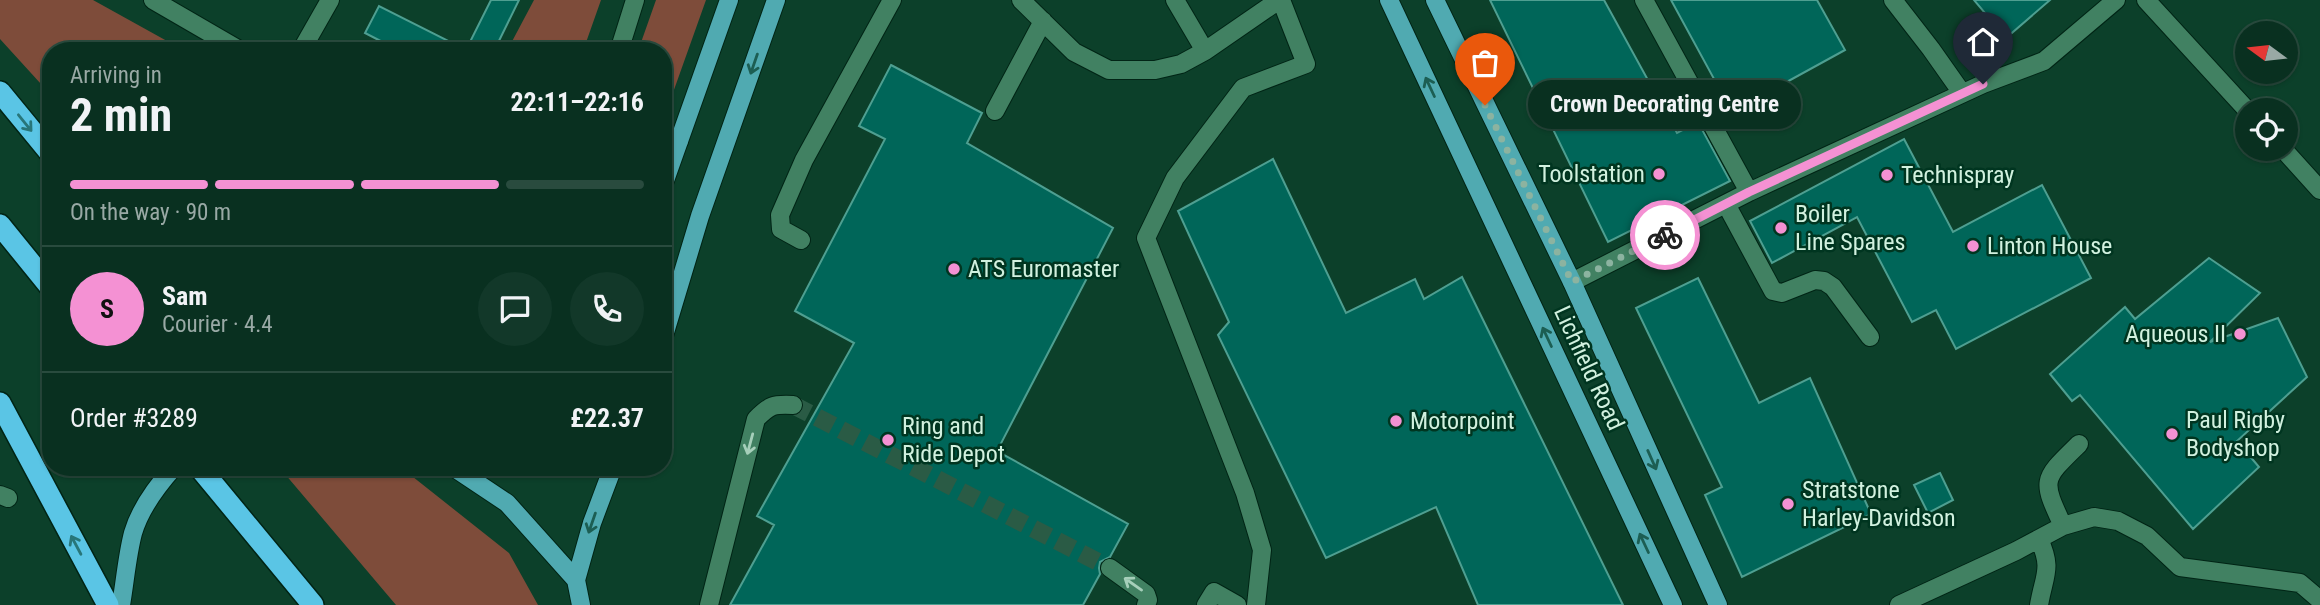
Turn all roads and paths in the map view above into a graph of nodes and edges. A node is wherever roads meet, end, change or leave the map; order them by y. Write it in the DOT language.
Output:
graph roads {
  1 [pos="153,0"];
  2 [pos="330,0"];
  3 [pos="635,0"];
  4 [pos="729,0"];
  5 [pos="776,0"];
  6 [pos="892,0"];
  7 [pos="1021,0"];
  8 [pos="1175,0"];
  9 [pos="1280,0"];
  10 [pos="1389,0"];
  11 [pos="1435,0"];
  12 [pos="1644,0"];
  13 [pos="1893,0"];
  14 [pos="2116,0"];
  15 [pos="2146,0"];
  16 [pos="1043,21"];
  17 [pos="225,42"];
  18 [pos="306,42"];
  19 [pos="622,42"];
  20 [pos="1205,51"];
  21 [pos="0,92"];
  22 [pos="1962,93"];
  23 [pos="2236,98"];
  24 [pos="995,111"];
  25 [pos="672,136"];
  26 [pos="42,143"];
  27 [pos="2294,161"];
  28 [pos="2320,190"];
  29 [pos="1749,192"];
  30 [pos="1726,204"];
  31 [pos="0,225"];
  32 [pos="800,240"];
  33 [pos="42,277"];
  34 [pos="1572,282"];
  35 [pos="672,309"];
  36 [pos="1870,337"];
  37 [pos="0,403"];
  38 [pos="793,405"];
  39 [pos="2079,444"];
  40 [pos="166,476"];
  41 [pos="206,476"];
  42 [pos="466,476"];
  43 [pos="610,476"];
  44 [pos="2063,526"];
  45 [pos="2039,539"];
  46 [pos="1110,568"];
  47 [pos="576,579"];
  48 [pos="1210,598"];
  49 [pos="2320,600"];
  50 [pos="108,605"];
  51 [pos="121,605"];
  52 [pos="313,605"];
  53 [pos="580,605"];
  54 [pos="709,605"];
  55 [pos="1146,605"];
  56 [pos="1237,605"];
  57 [pos="1256,605"];
  58 [pos="1673,605"];
  59 [pos="1718,605"];
  60 [pos="1899,605"];
  61 [pos="2039,605"];
  1 -- 17 [label="street"];
  2 -- 18 [label="street"];
  3 -- 19 [label="street"];
  4 -- 25 [label="main road"];
  5 -- 35 [label="main road, one-way"];
  6 -- 32 [label="street"];
  7 -- 16 [label="street"];
  8 -- 20 [label="street"];
  9 -- 20 [label="street"];
  9 -- 57 [label="street"];
  58 -- 10 [label="main road, Lichfield Road, one-way"];
  11 -- 34 [label="main road, Lichfield Road"];
  12 -- 29 [label="street"];
  13 -- 22 [label="street"];
  14 -- 22 [label="street"];
  15 -- 23 [label="street"];
  16 -- 20 [label="street"];
  16 -- 24 [label="street"];
  21 -- 26 [label="highway, one-way"];
  22 -- 29 [label="street"];
  27 -- 28 [label="street"];
  29 -- 30 [label="street"];
  30 -- 34 [label="street"];
  30 -- 36 [label="street"];
  31 -- 33 [label="highway"];
  34 -- 59 [label="main road, Lichfield Road, one-way"];
  50 -- 37 [label="highway, one-way"];
  38 -- 54 [label="street, one-way"];
  39 -- 44 [label="street"];
  40 -- 51 [label="main road"];
  41 -- 52 [label="highway"];
  42 -- 47 [label="main road"];
  43 -- 47 [label="main road, one-way"];
  44 -- 45 [label="street"];
  44 -- 49 [label="street"];
  45 -- 60 [label="street"];
  45 -- 61 [label="street"];
  55 -- 46 [label="street, one-way"];
  47 -- 53 [label="main road"];
  48 -- 56 [label="street"];
}
